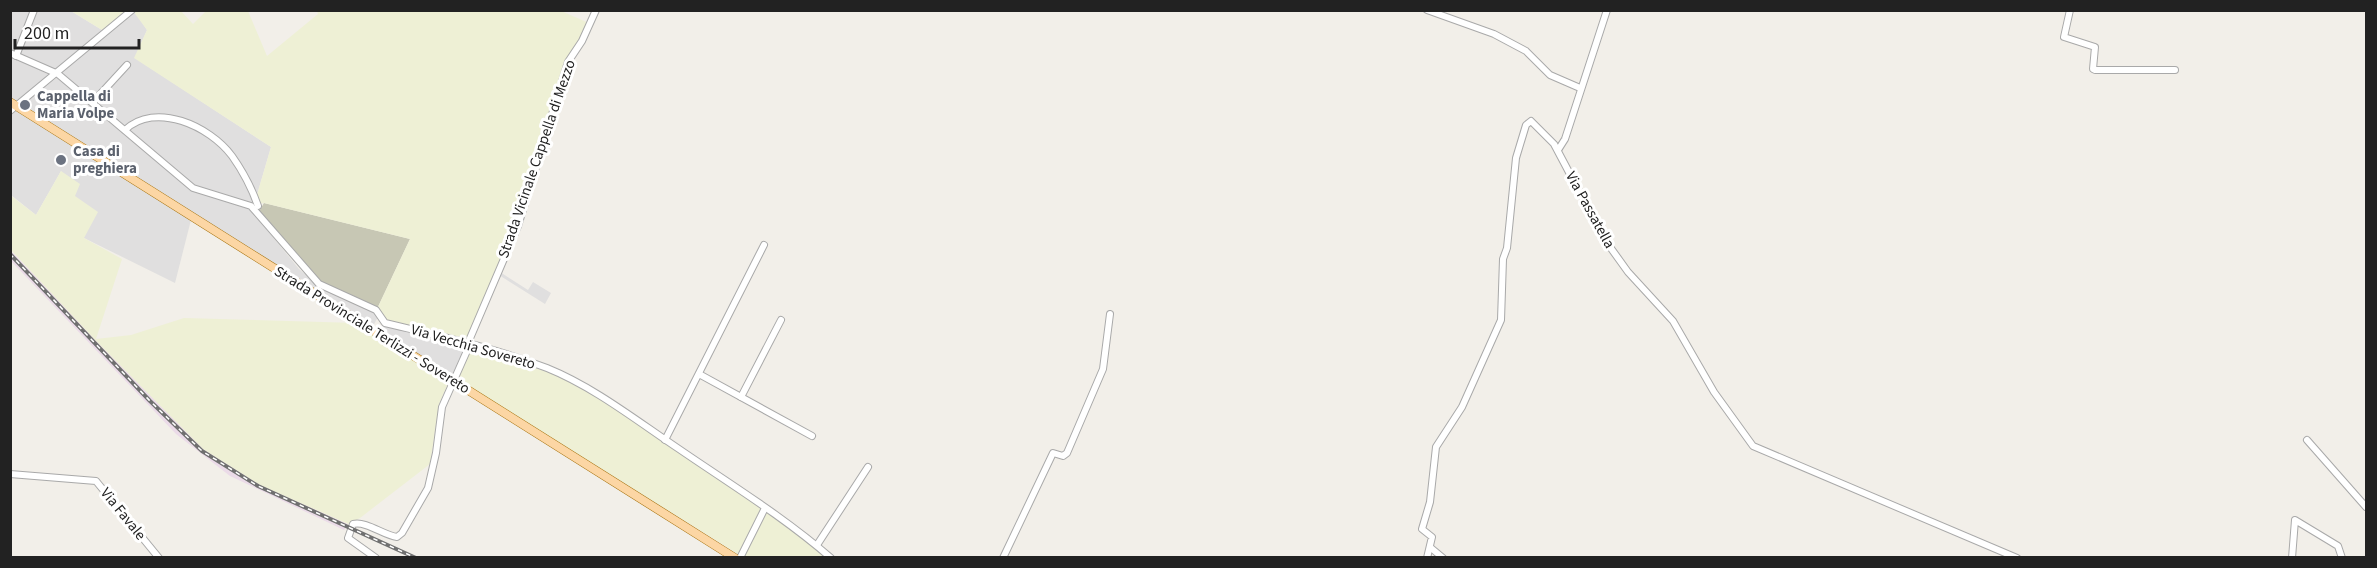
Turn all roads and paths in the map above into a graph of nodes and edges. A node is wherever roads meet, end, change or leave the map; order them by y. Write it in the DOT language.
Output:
graph roads {
  1 [pos="34,10"];
  2 [pos="132,10"];
  3 [pos="596,10"];
  4 [pos="1427,10"];
  5 [pos="1607,10"];
  6 [pos="2070,10"];
  7 [pos="13,54"];
  8 [pos="127,65"];
  9 [pos="2175,70"];
  10 [pos="58,74"];
  11 [pos="1580,88"];
  12 [pos="93,102"];
  13 [pos="13,106"];
  14 [pos="124,129"];
  15 [pos="1558,150"];
  16 [pos="258,206"];
  17 [pos="764,246"];
  18 [pos="1110,314"];
  19 [pos="781,320"];
  20 [pos="384,323"];
  21 [pos="374,330"];
  22 [pos="469,343"];
  23 [pos="699,374"];
  24 [pos="453,381"];
  25 [pos="741,397"];
  26 [pos="812,436"];
  27 [pos="665,440"];
  28 [pos="2307,440"];
  29 [pos="868,467"];
  30 [pos="10,474"];
  31 [pos="2367,507"];
  32 [pos="765,508"];
  33 [pos="817,545"];
  34 [pos="1431,548"];
  35 [pos="159,558"];
  36 [pos="376,558"];
  37 [pos="735,558"];
  38 [pos="740,558"];
  39 [pos="831,558"];
  40 [pos="1003,558"];
  41 [pos="1427,558"];
  42 [pos="1443,558"];
  43 [pos="2017,558"];
  44 [pos="2292,558"];
  45 [pos="2342,558"];
  1 -- 7 [label="street"];
  2 -- 10 [label="street"];
  3 -- 22 [label="street, Strada Vicinale Cappella di Mezzo"];
  4 -- 11 [label="street"];
  5 -- 11 [label="street"];
  6 -- 9 [label="street"];
  7 -- 10 [label="street, Via Vecchia Sovereto"];
  8 -- 12 [label="street"];
  10 -- 12 [label="street, Via Vecchia Sovereto"];
  10 -- 13 [label="street"];
  11 -- 15 [label="street"];
  12 -- 14 [label="street, Via Vecchia Sovereto"];
  13 -- 21 [label="main road, Strada Provinciale Terlizzi - Sovereto"];
  14 -- 16 [label="street"];
  14 -- 20 [label="street, Via Vecchia Sovereto"];
  15 -- 34 [label="street, Via Passatella"];
  15 -- 43 [label="street, Via Passatella"];
  17 -- 23 [label="street"];
  18 -- 40 [label="street"];
  19 -- 25 [label="street"];
  20 -- 21 [label="street"];
  20 -- 22 [label="street, Via Vecchia Sovereto"];
  21 -- 24 [label="main road, Strada Provinciale Terlizzi - Sovereto"];
  22 -- 24 [label="street, Strada Vicinale Cappella di Mezzo"];
  22 -- 27 [label="street, Via Vecchia Sovereto"];
  23 -- 25 [label="street"];
  23 -- 27 [label="street"];
  24 -- 36 [label="street, Strada Vicinale Cappella di Mezzo"];
  24 -- 37 [label="main road, Strada Provinciale Terlizzi - Sovereto"];
  25 -- 26 [label="street"];
  27 -- 32 [label="street, Via Vecchia Sovereto"];
  28 -- 31 [label="street"];
  29 -- 33 [label="street"];
  30 -- 35 [label="street, Via Favale"];
  32 -- 33 [label="street, Via Vecchia Sovereto"];
  32 -- 38 [label="street"];
  33 -- 39 [label="street, Via Vecchia Sovereto"];
  34 -- 41 [label="street"];
  34 -- 42 [label="street"];
  44 -- 45 [label="street"];
}
